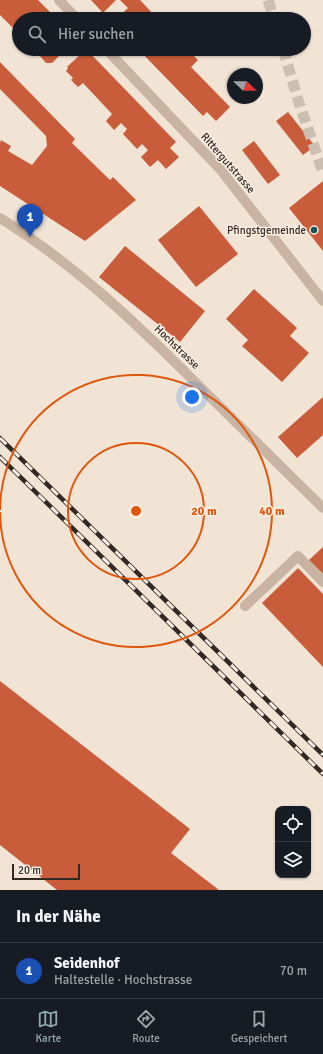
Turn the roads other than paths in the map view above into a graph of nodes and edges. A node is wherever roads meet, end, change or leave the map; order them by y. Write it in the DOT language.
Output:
graph roads {
  1 [pos="59,0"];
  2 [pos="70,12"];
  3 [pos="113,56"];
  4 [pos="0,218"];
  5 [pos="323,301"];
  6 [pos="323,508"];
  7 [pos="323,582"];
  8 [pos="245,606"];
  1 -- 2 [label="street"];
  3 -- 5 [label="street, Rittergutstrasse"];
  4 -- 6 [label="street, Hochstrasse"];
  7 -- 8 [label="street"];
}
